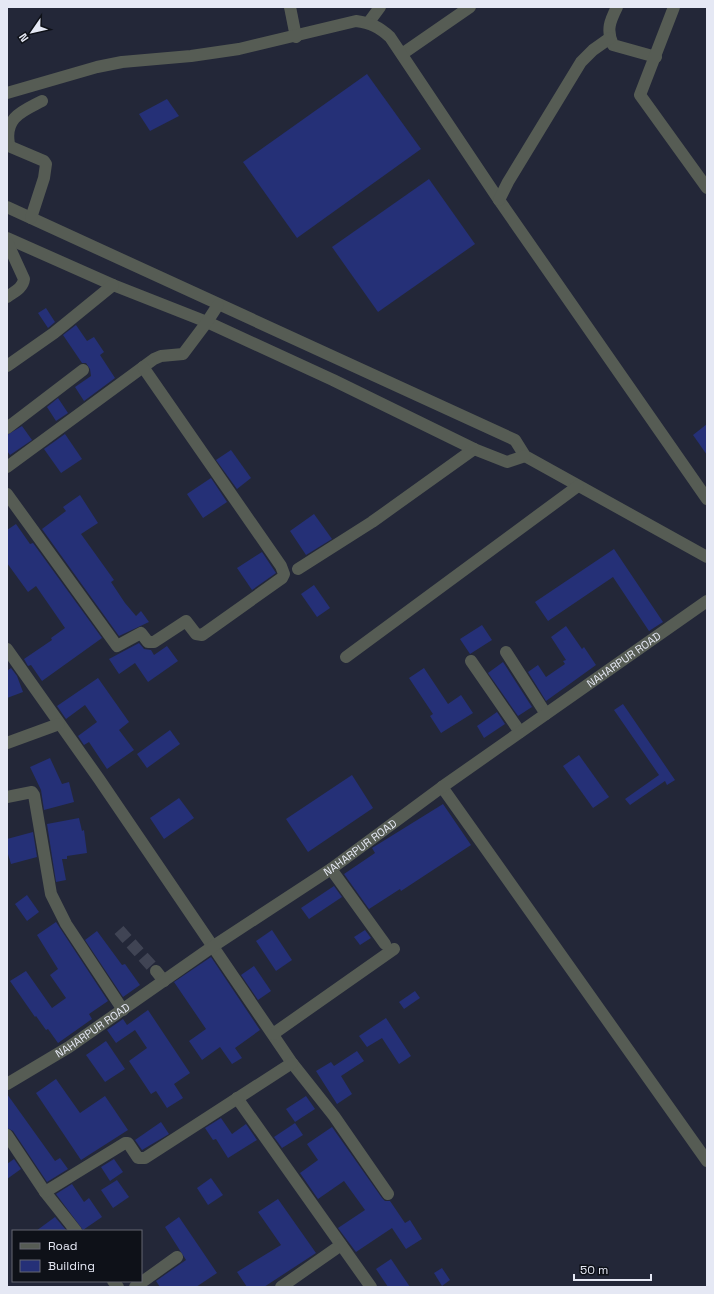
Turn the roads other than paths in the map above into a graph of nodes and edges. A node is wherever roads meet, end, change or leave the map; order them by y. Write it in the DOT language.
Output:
graph roads {
  1 [pos="290,7"];
  2 [pos="380,7"];
  3 [pos="470,7"];
  4 [pos="617,7"];
  5 [pos="674,7"];
  6 [pos="369,22"];
  7 [pos="296,36"];
  8 [pos="610,38"];
  9 [pos="402,54"];
  10 [pos="656,57"];
  11 [pos="7,93"];
  12 [pos="42,101"];
  13 [pos="707,188"];
  14 [pos="499,200"];
  15 [pos="7,207"];
  16 [pos="31,218"];
  17 [pos="9,242"];
  18 [pos="113,285"];
  19 [pos="7,298"];
  20 [pos="218,305"];
  21 [pos="207,322"];
  22 [pos="7,366"];
  23 [pos="143,367"];
  24 [pos="83,370"];
  25 [pos="7,428"];
  26 [pos="474,449"];
  27 [pos="525,456"];
  28 [pos="8,464"];
  29 [pos="578,486"];
  30 [pos="7,494"];
  31 [pos="707,500"];
  32 [pos="707,557"];
  33 [pos="298,569"];
  34 [pos="707,601"];
  35 [pos="7,649"];
  36 [pos="506,652"];
  37 [pos="346,657"];
  38 [pos="471,661"];
  39 [pos="546,714"];
  40 [pos="59,724"];
  41 [pos="520,732"];
  42 [pos="7,743"];
  43 [pos="442,787"];
  44 [pos="7,797"];
  45 [pos="331,869"];
  46 [pos="212,947"];
  47 [pos="123,1010"];
  48 [pos="273,1034"];
  49 [pos="292,1063"];
  50 [pos="7,1084"];
  51 [pos="237,1098"];
  52 [pos="7,1135"];
  53 [pos="707,1161"];
  54 [pos="45,1192"];
  55 [pos="388,1194"];
  56 [pos="75,1230"];
  57 [pos="341,1245"];
  58 [pos="177,1257"];
  59 [pos="135,1287"];
  60 [pos="281,1287"];
  61 [pos="371,1287"];
  1 -- 7 [label="street"];
  2 -- 6 [label="street"];
  3 -- 9 [label="street"];
  4 -- 8 [label="street"];
  5 -- 10 [label="street"];
  6 -- 7 [label="street"];
  6 -- 9 [label="street"];
  7 -- 11 [label="street"];
  8 -- 10 [label="street"];
  8 -- 14 [label="street"];
  9 -- 14 [label="street"];
  10 -- 13 [label="street"];
  12 -- 16 [label="street"];
  14 -- 31 [label="street"];
  15 -- 16 [label="street"];
  16 -- 20 [label="street"];
  17 -- 18 [label="street"];
  17 -- 19 [label="street"];
  18 -- 21 [label="street"];
  18 -- 22 [label="street"];
  20 -- 21 [label="street"];
  20 -- 27 [label="street"];
  21 -- 23 [label="street"];
  21 -- 26 [label="street"];
  23 -- 28 [label="street"];
  23 -- 30 [label="street"];
  24 -- 25 [label="street"];
  26 -- 27 [label="street"];
  26 -- 33 [label="street"];
  27 -- 29 [label="street"];
  29 -- 32 [label="street"];
  29 -- 37 [label="street"];
  34 -- 39 [label="street, NAHARPUR ROAD"];
  35 -- 40 [label="street"];
  36 -- 39 [label="street"];
  38 -- 41 [label="street"];
  39 -- 41 [label="street, NAHARPUR ROAD"];
  40 -- 42 [label="street"];
  40 -- 46 [label="street"];
  41 -- 43 [label="street, NAHARPUR ROAD"];
  43 -- 45 [label="street, NAHARPUR ROAD"];
  43 -- 53 [label="street"];
  44 -- 47 [label="street"];
  45 -- 46 [label="street, NAHARPUR ROAD"];
  45 -- 48 [label="street"];
  46 -- 47 [label="street, NAHARPUR ROAD"];
  46 -- 48 [label="street"];
  47 -- 50 [label="street, NAHARPUR ROAD"];
  48 -- 49 [label="street"];
  49 -- 51 [label="street"];
  49 -- 55 [label="street"];
  51 -- 54 [label="street"];
  51 -- 57 [label="street"];
  52 -- 54 [label="street"];
  54 -- 56 [label="street"];
  57 -- 60 [label="street"];
  57 -- 61 [label="street"];
  58 -- 59 [label="street"];
}
